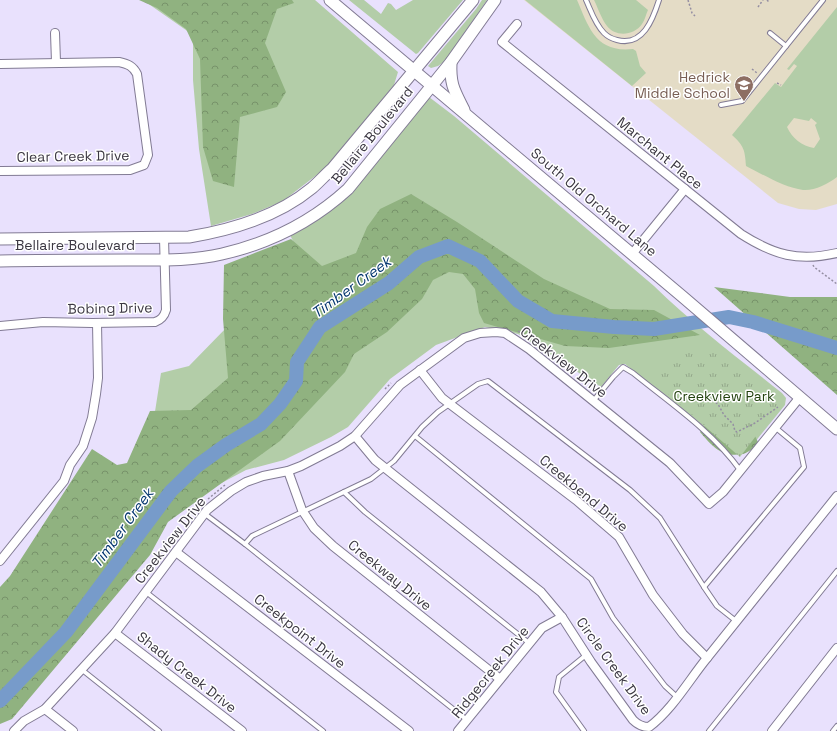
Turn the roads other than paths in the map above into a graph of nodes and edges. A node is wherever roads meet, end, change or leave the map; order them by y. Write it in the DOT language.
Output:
graph roads {
  1 [pos="330,0"];
  2 [pos="474,0"];
  3 [pos="495,0"];
  4 [pos="586,0"];
  5 [pos="659,0"];
  6 [pos="823,0"];
  7 [pos="517,24"];
  8 [pos="55,33"];
  9 [pos="770,33"];
  10 [pos="786,46"];
  11 [pos="56,62"];
  12 [pos="451,62"];
  13 [pos="0,64"];
  14 [pos="415,71"];
  15 [pos="431,85"];
  16 [pos="721,105"];
  17 [pos="466,114"];
  18 [pos="0,171"];
  19 [pos="685,189"];
  20 [pos="164,238"];
  21 [pos="0,239"];
  22 [pos="837,253"];
  23 [pos="632,254"];
  24 [pos="164,260"];
  25 [pos="0,261"];
  26 [pos="97,323"];
  27 [pos="0,326"];
  28 [pos="420,370"];
  29 [pos="800,397"];
  30 [pos="594,400"];
  31 [pos="449,404"];
  32 [pos="776,428"];
  33 [pos="837,429"];
  34 [pos="355,436"];
  35 [pos="415,436"];
  36 [pos="385,468"];
  37 [pos="288,471"];
  38 [pos="740,471"];
  39 [pos="344,492"];
  40 [pos="837,496"];
  41 [pos="303,512"];
  42 [pos="205,514"];
  43 [pos="245,544"];
  44 [pos="176,552"];
  45 [pos="0,561"];
  46 [pos="837,571"];
  47 [pos="704,587"];
  48 [pos="146,592"];
  49 [pos="562,617"];
  50 [pos="736,622"];
  51 [pos="115,633"];
  52 [pos="529,643"];
  53 [pos="837,648"];
  54 [pos="586,655"];
  55 [pos="707,658"];
  56 [pos="82,669"];
  57 [pos="500,679"];
  58 [pos="677,697"];
  59 [pos="45,708"];
  60 [pos="467,720"];
  61 [pos="837,726"];
  62 [pos="14,731"];
  63 [pos="73,731"];
  64 [pos="159,731"];
  65 [pos="242,731"];
  66 [pos="323,731"];
  67 [pos="408,731"];
  68 [pos="458,731"];
  69 [pos="584,731"];
  70 [pos="709,731"];
  71 [pos="772,731"];
  72 [pos="833,731"];
  1 -- 14 [label="main road, South Old Orchard Lane"];
  2 -- 14 [label="main road, Bellaire Boulevard"];
  3 -- 12 [label="main road, Bellaire Boulevard"];
  4 -- 5 [label="lane"];
  6 -- 10 [label="lane"];
  7 -- 19 [label="street, Marchant Place"];
  8 -- 11 [label="street"];
  9 -- 10 [label="lane"];
  10 -- 16 [label="lane"];
  11 -- 13 [label="street, Clear Creek Drive"];
  11 -- 18 [label="street, Clear Creek Drive"];
  12 -- 15 [label="main road, Bellaire Boulevard"];
  12 -- 17 [label="main road"];
  14 -- 15 [label="main road, South Old Orchard Lane"];
  14 -- 20 [label="main road, Bellaire Boulevard"];
  15 -- 17 [label="main road, South Old Orchard Lane"];
  15 -- 24 [label="main road, Bellaire Boulevard"];
  17 -- 23 [label="main road, South Old Orchard Lane"];
  19 -- 22 [label="street, Marchant Place"];
  19 -- 23 [label="street"];
  20 -- 21 [label="main road, Bellaire Boulevard"];
  20 -- 24 [label="street, Bobing Drive"];
  23 -- 29 [label="main road, South Old Orchard Lane"];
  24 -- 25 [label="main road, Bellaire Boulevard"];
  24 -- 26 [label="street, Bobing Drive"];
  26 -- 27 [label="street, Bobing Drive"];
  26 -- 45 [label="street"];
  28 -- 30 [label="street, Creekview Drive"];
  28 -- 31 [label="street, Creekbend Drive"];
  28 -- 34 [label="street, Creekview Drive"];
  29 -- 32 [label="street, Creekview Drive"];
  29 -- 33 [label="main road, South Old Orchard Lane"];
  30 -- 38 [label="street, Creekview Drive"];
  30 -- 38 [label="lane"];
  31 -- 35 [label="lane"];
  31 -- 47 [label="lane"];
  31 -- 55 [label="street, Creekbend Drive"];
  32 -- 38 [label="street, Creekview Drive"];
  32 -- 47 [label="lane"];
  34 -- 36 [label="street, Circle Creek Drive"];
  34 -- 37 [label="street, Creekview Drive"];
  35 -- 36 [label="lane"];
  35 -- 58 [label="lane"];
  36 -- 39 [label="lane"];
  36 -- 49 [label="street, Circle Creek Drive"];
  37 -- 41 [label="street, Creekway Drive"];
  37 -- 42 [label="street, Creekview Drive"];
  39 -- 41 [label="lane"];
  39 -- 52 [label="lane"];
  40 -- 50 [label="street, Circle Creek Drive"];
  41 -- 43 [label="lane"];
  41 -- 57 [label="street, Creekway Drive"];
  42 -- 43 [label="lane"];
  42 -- 44 [label="street, Creekview Drive"];
  43 -- 60 [label="lane"];
  44 -- 48 [label="street, Creekview Drive"];
  44 -- 67 [label="street, Creekpoint Drive"];
  46 -- 70 [label="lane"];
  47 -- 50 [label="lane"];
  48 -- 51 [label="street, Creekview Drive"];
  48 -- 66 [label="lane"];
  49 -- 52 [label="street, Ridgecreek Drive"];
  49 -- 54 [label="street, Circle Creek Drive"];
  50 -- 55 [label="street, Circle Creek Drive"];
  51 -- 56 [label="street, Creekview Drive"];
  51 -- 65 [label="street, Shady Creek Drive"];
  52 -- 57 [label="street, Ridgecreek Drive"];
  53 -- 71 [label="street"];
  54 -- 58 [label="street, Circle Creek Drive"];
  54 -- 69 [label="lane"];
  55 -- 58 [label="street, Circle Creek Drive"];
  56 -- 59 [label="street, Creekview Drive"];
  56 -- 64 [label="lane"];
  57 -- 60 [label="street, Ridgecreek Drive"];
  59 -- 62 [label="street, Creekview Drive"];
  59 -- 63 [label="street"];
  60 -- 68 [label="street, Ridgecreek Drive"];
  61 -- 72 [label="lane"];
}
